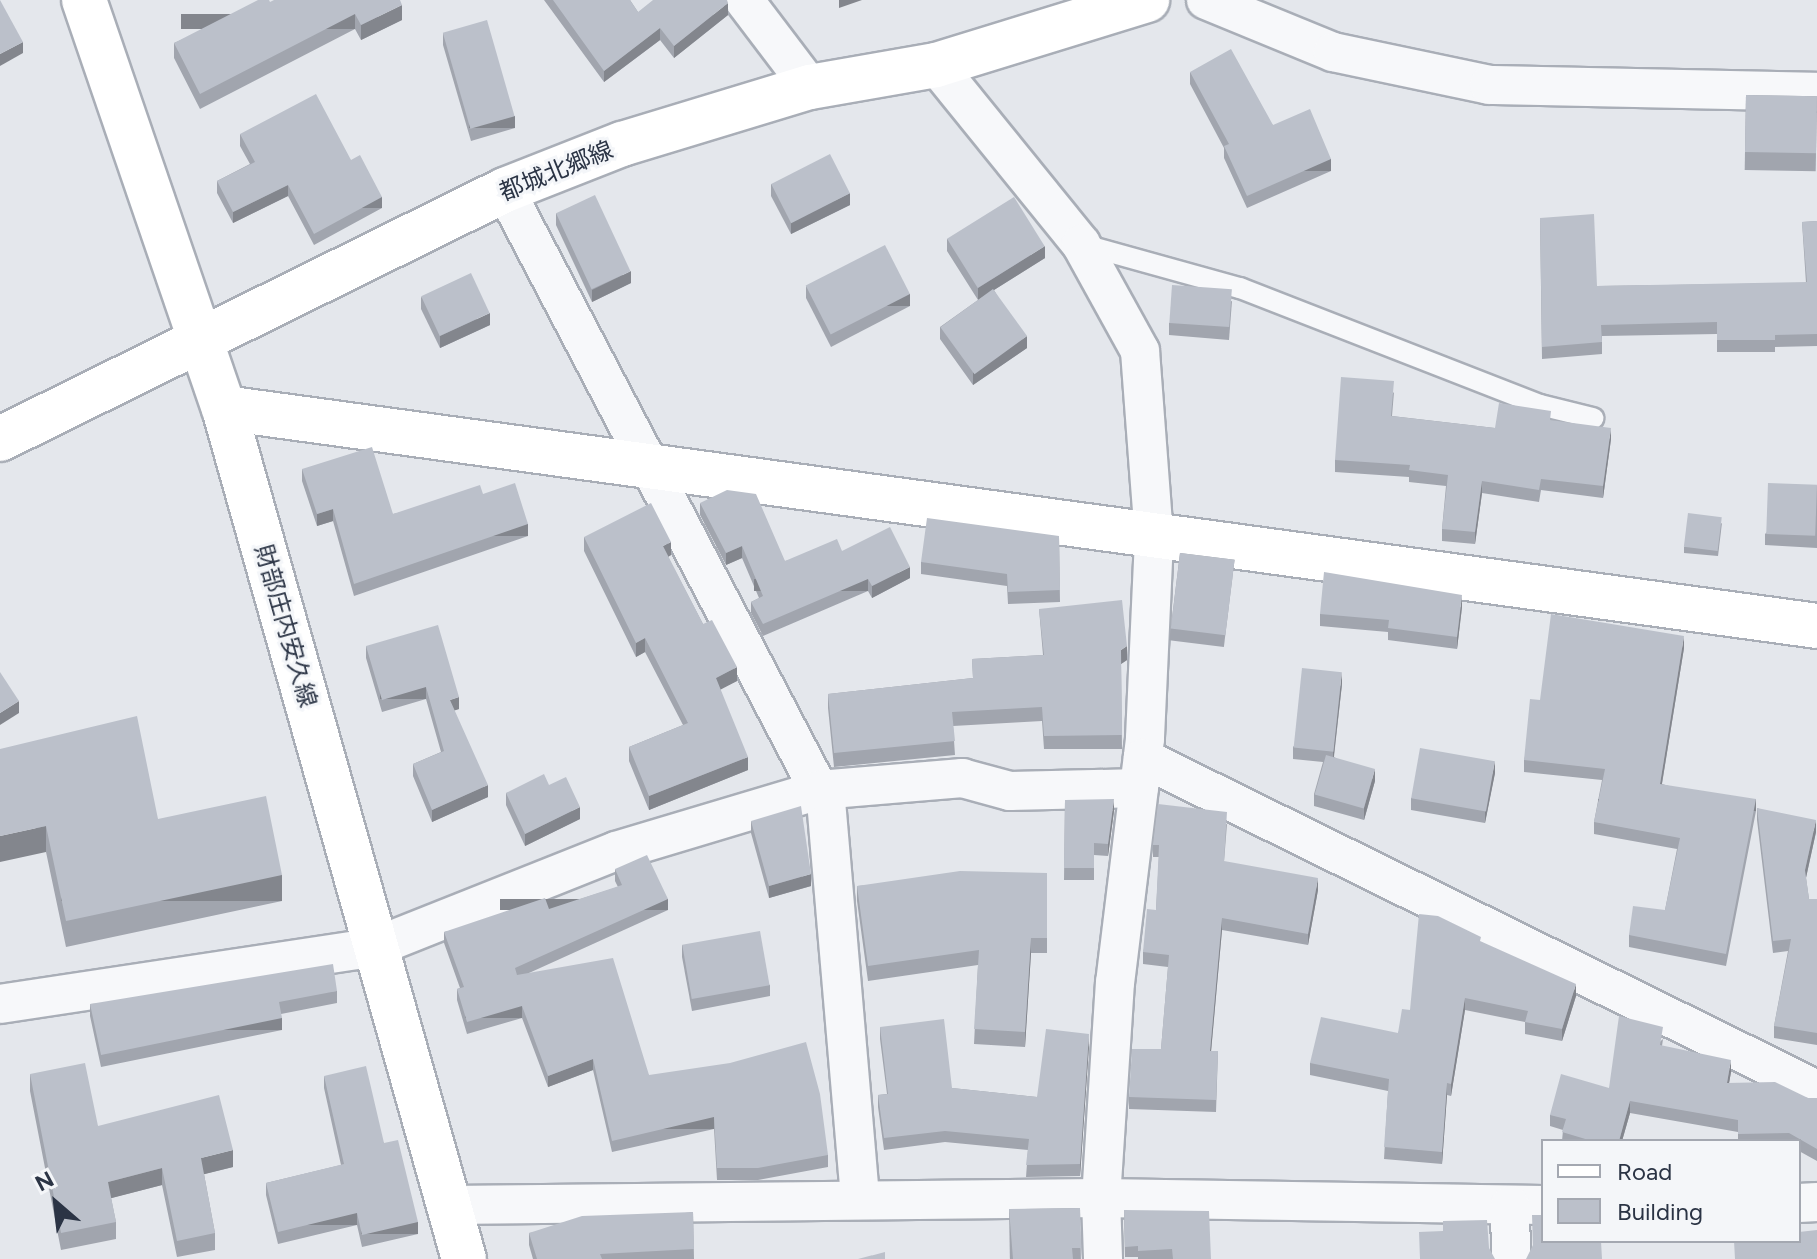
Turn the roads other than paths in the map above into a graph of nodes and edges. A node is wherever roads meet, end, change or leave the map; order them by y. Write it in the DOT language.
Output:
graph roads {
  1 [pos="84,0"];
  2 [pos="744,0"];
  3 [pos="1206,0"];
  4 [pos="1138,1"];
  5 [pos="936,65"];
  6 [pos="810,87"];
  7 [pos="1817,92"];
  8 [pos="505,190"];
  9 [pos="1081,244"];
  10 [pos="200,339"];
  11 [pos="224,408"];
  12 [pos="1593,418"];
  13 [pos="0,439"];
  14 [pos="643,462"];
  15 [pos="1154,539"];
  16 [pos="1817,626"];
  17 [pos="1141,773"];
  18 [pos="822,789"];
  19 [pos="375,947"];
  20 [pos="0,1004"];
  21 [pos="1817,1090"];
  22 [pos="1101,1198"];
  23 [pos="860,1199"];
  24 [pos="449,1205"];
  25 [pos="1526,1205"];
  26 [pos="464,1259"];
  27 [pos="1103,1259"];
  28 [pos="1511,1259"];
  1 -- 10 [label="main road, 財部庄内安久線"];
  2 -- 6 [label="street"];
  3 -- 7 [label="street"];
  4 -- 5 [label="main road, 都城北郷線"];
  5 -- 6 [label="main road, 都城北郷線"];
  5 -- 9 [label="street"];
  6 -- 8 [label="main road, 都城北郷線"];
  8 -- 10 [label="main road, 都城北郷線"];
  8 -- 14 [label="street"];
  9 -- 12 [label="lane"];
  9 -- 15 [label="street"];
  10 -- 11 [label="main road, 財部庄内安久線"];
  10 -- 13 [label="main road, 都城北郷線"];
  11 -- 14 [label="main road"];
  11 -- 19 [label="main road, 財部庄内安久線"];
  14 -- 15 [label="main road"];
  14 -- 18 [label="street"];
  15 -- 16 [label="main road"];
  15 -- 17 [label="street"];
  17 -- 18 [label="street"];
  17 -- 21 [label="street"];
  17 -- 22 [label="street"];
  18 -- 19 [label="street"];
  18 -- 23 [label="street"];
  19 -- 20 [label="street"];
  19 -- 24 [label="main road, 財部庄内安久線"];
  22 -- 23 [label="street"];
  22 -- 25 [label="street"];
  22 -- 27 [label="street"];
  23 -- 24 [label="street"];
  24 -- 26 [label="main road, 財部庄内安久線"];
  25 -- 28 [label="street"];
}
